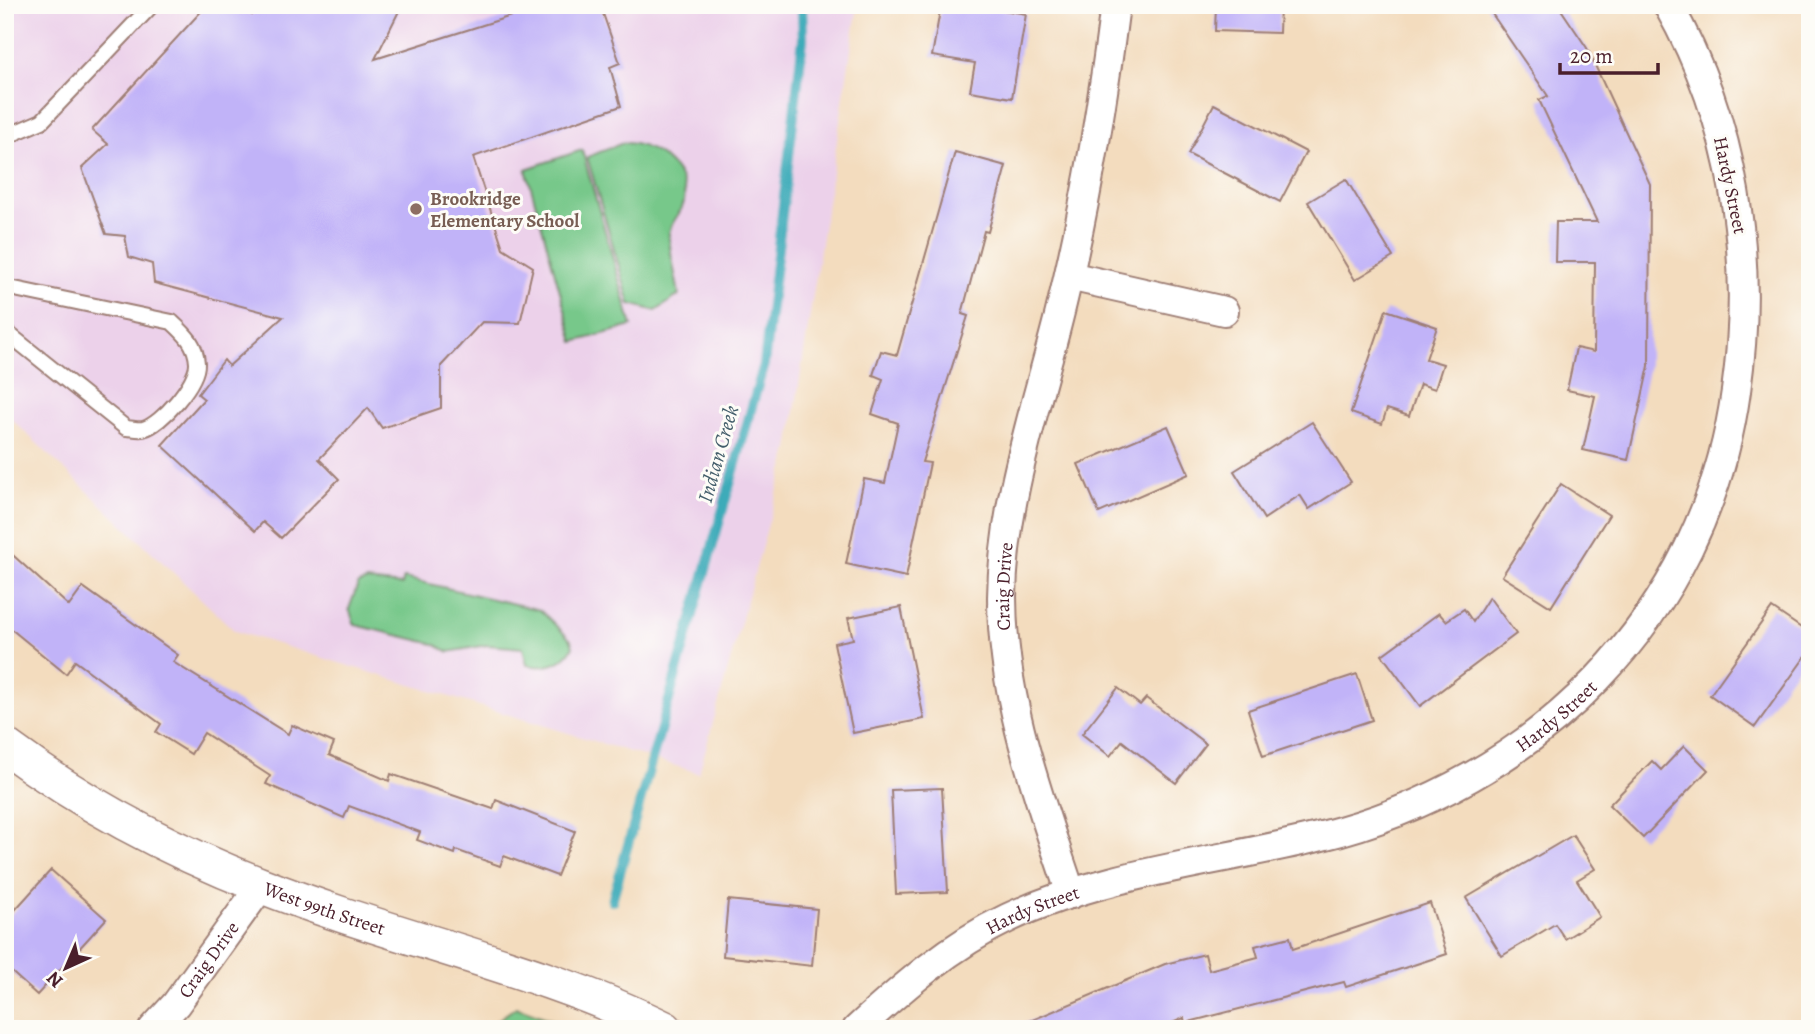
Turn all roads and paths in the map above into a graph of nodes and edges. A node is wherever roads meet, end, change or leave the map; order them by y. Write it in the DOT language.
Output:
graph roads {
  1 [pos="152,5"];
  2 [pos="1115,5"];
  3 [pos="1668,5"];
  4 [pos="5,138"];
  5 [pos="1069,276"];
  6 [pos="5,287"];
  7 [pos="1224,311"];
  8 [pos="5,331"];
  9 [pos="5,746"];
  10 [pos="261,886"];
  11 [pos="1071,894"];
  12 [pos="153,1029"];
  13 [pos="665,1029"];
  14 [pos="857,1029"];
  1 -- 4 [label="lane"];
  2 -- 5 [label="street, Craig Drive"];
  3 -- 11 [label="street, Hardy Street"];
  5 -- 7 [label="street"];
  5 -- 11 [label="street, Craig Drive"];
  6 -- 8 [label="lane"];
  9 -- 10 [label="street, West 99th Street"];
  10 -- 12 [label="street, Craig Drive"];
  10 -- 13 [label="street, West 99th Street"];
  11 -- 14 [label="street, Hardy Street"];
}
